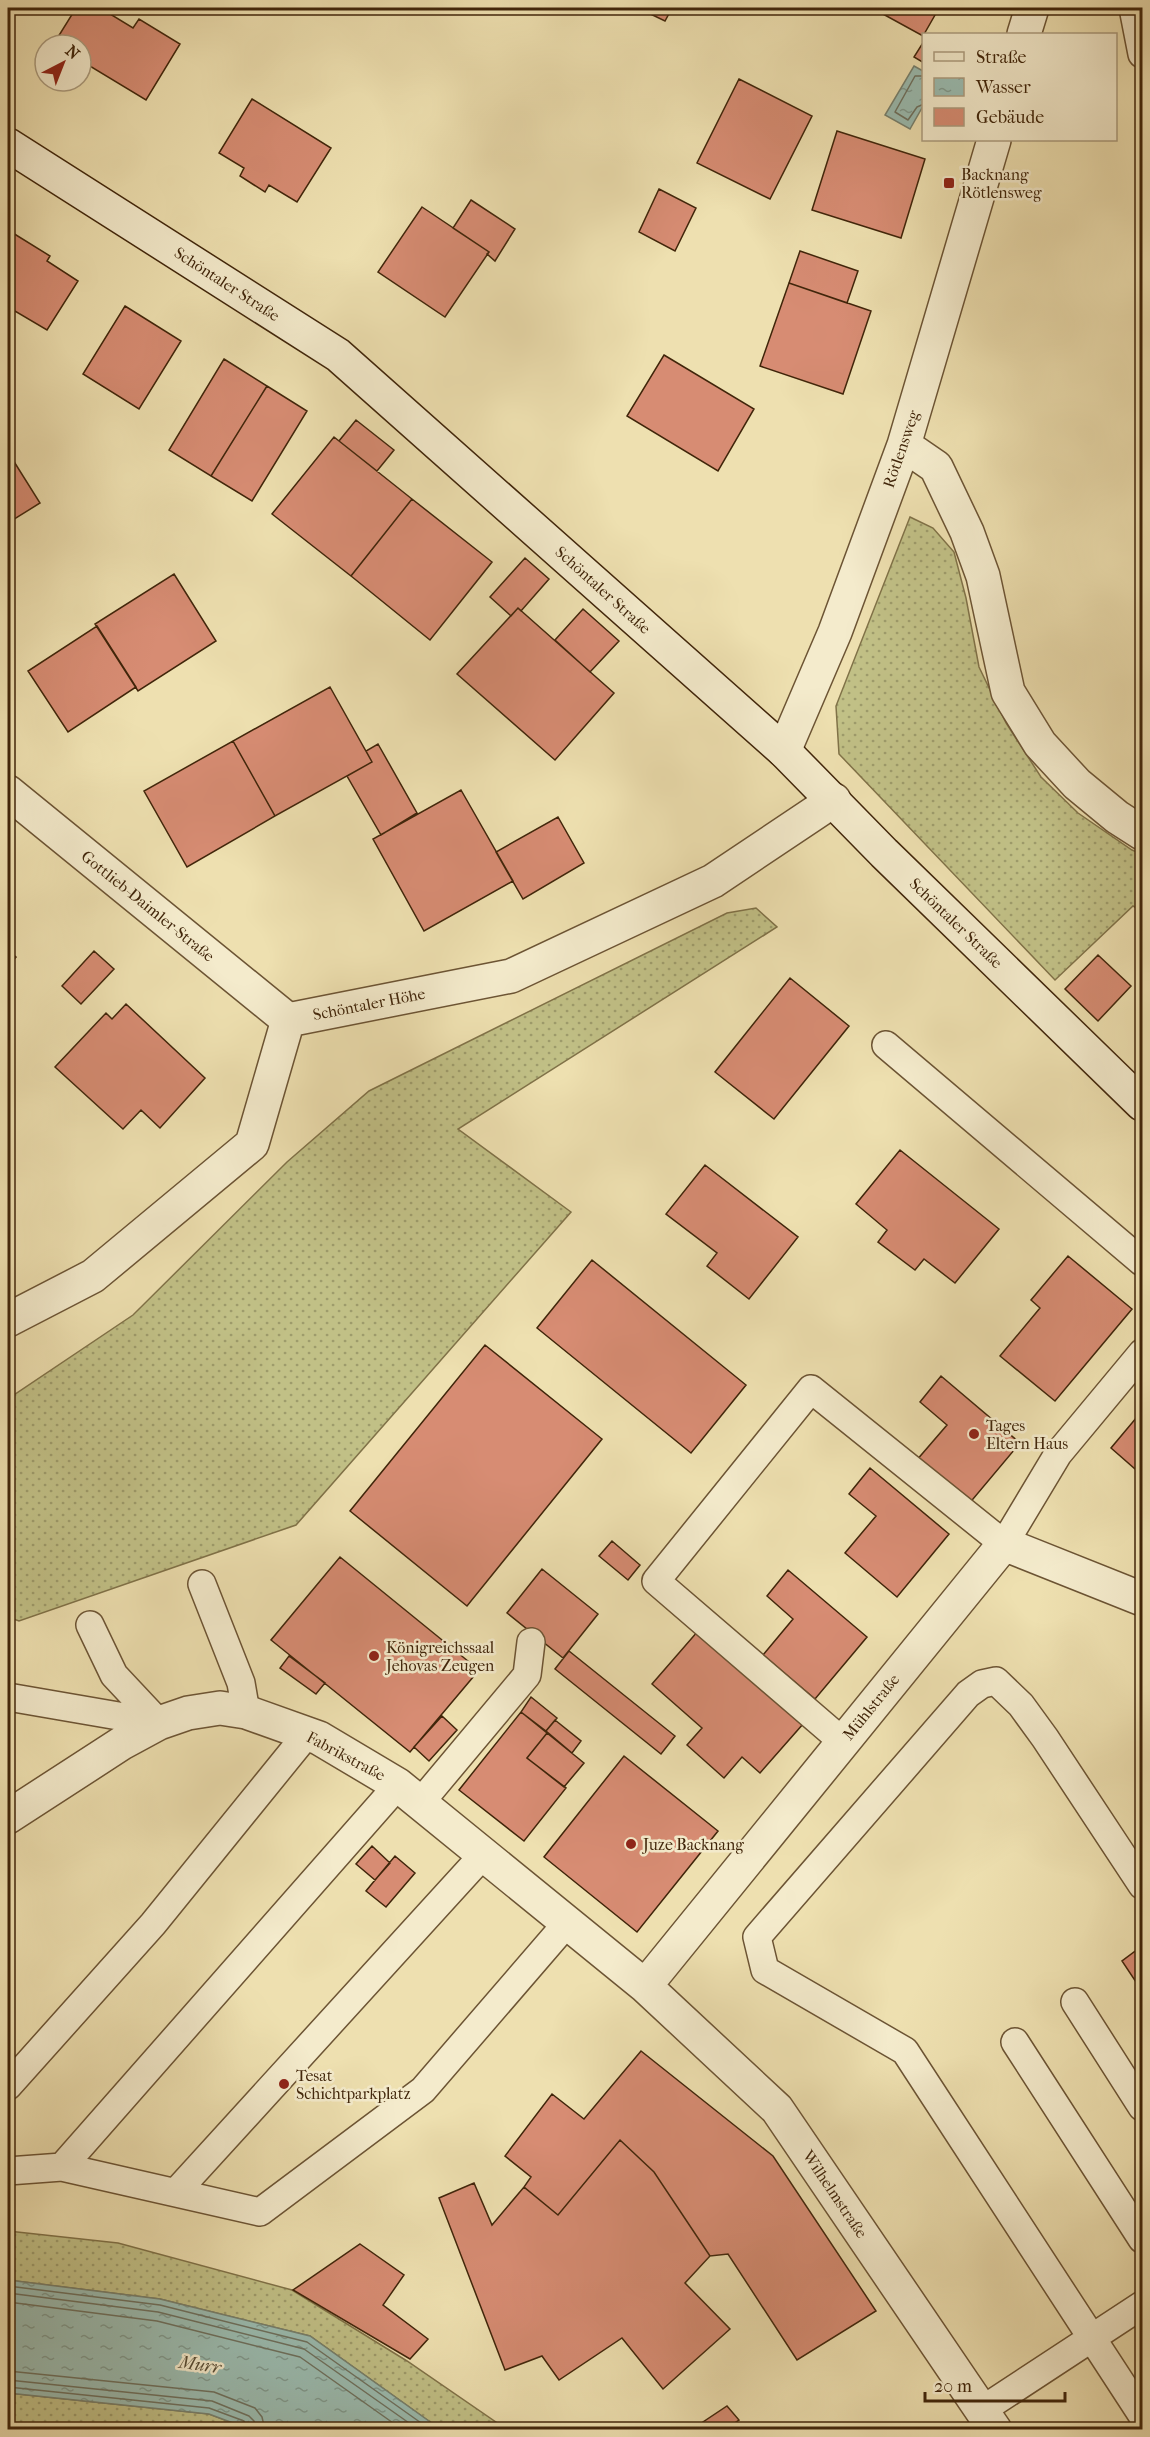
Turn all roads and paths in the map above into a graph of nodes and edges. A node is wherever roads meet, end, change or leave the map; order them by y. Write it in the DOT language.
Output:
graph roads {
  1 [pos="1032,8"];
  2 [pos="1133,8"];
  3 [pos="1024,33"];
  4 [pos="1143,54"];
  5 [pos="994,141"];
  6 [pos="8,145"];
  7 [pos="904,445"];
  8 [pos="784,751"];
  9 [pos="8,792"];
  10 [pos="834,800"];
  11 [pos="1143,833"];
  12 [pos="288,1020"];
  13 [pos="886,1045"];
  14 [pos="1143,1104"];
  15 [pos="1143,1262"];
  16 [pos="8,1320"];
  17 [pos="1143,1353"];
  18 [pos="1004,1545"];
  19 [pos="202,1584"];
  20 [pos="1143,1599"];
  21 [pos="90,1625"];
  22 [pos="531,1642"];
  23 [pos="8,1697"];
  24 [pos="246,1712"];
  25 [pos="159,1723"];
  26 [pos="307,1734"];
  27 [pos="842,1742"];
  28 [pos="409,1794"];
  29 [pos="8,1817"];
  30 [pos="484,1854"];
  31 [pos="1143,1885"];
  32 [pos="567,1923"];
  33 [pos="645,1986"];
  34 [pos="1075,2002"];
  35 [pos="1015,2042"];
  36 [pos="8,2086"];
  37 [pos="1143,2107"];
  38 [pos="62,2168"];
  39 [pos="8,2171"];
  40 [pos="176,2192"];
  41 [pos="1142,2237"];
  42 [pos="1143,2306"];
  43 [pos="1091,2338"];
  44 [pos="1143,2415"];
  45 [pos="988,2420"];
  1 -- 3 [label="street"];
  2 -- 4 [label="lane"];
  5 -- 7 [label="street, Rötlensweg"];
  6 -- 8 [label="street, Schöntaler Straße"];
  7 -- 8 [label="street, Rötlensweg"];
  7 -- 11 [label="street"];
  8 -- 10 [label="street, Schöntaler Straße"];
  9 -- 12 [label="street, Gottlieb-Daimler-Straße"];
  10 -- 12 [label="street, Schöntaler Höhe"];
  10 -- 14 [label="street, Schöntaler Straße"];
  12 -- 16 [label="street"];
  13 -- 15 [label="lane"];
  17 -- 18 [label="lane"];
  18 -- 20 [label="street"];
  18 -- 27 [label="street, Mühlstraße"];
  18 -- 27 [label="lane"];
  19 -- 24 [label="lane"];
  21 -- 25 [label="lane"];
  22 -- 28 [label="lane"];
  23 -- 25 [label="lane"];
  24 -- 25 [label="street, Fabrikstraße"];
  24 -- 26 [label="street, Fabrikstraße"];
  25 -- 29 [label="street, Fabrikstraße"];
  26 -- 28 [label="street, Fabrikstraße"];
  26 -- 36 [label="lane"];
  27 -- 33 [label="street, Mühlstraße"];
  28 -- 30 [label="street, Fabrikstraße"];
  28 -- 38 [label="lane"];
  30 -- 32 [label="street, Fabrikstraße"];
  30 -- 40 [label="lane"];
  31 -- 43 [label="lane"];
  32 -- 33 [label="street, Fabrikstraße"];
  32 -- 40 [label="lane"];
  33 -- 45 [label="street, Wilhelmstraße"];
  34 -- 37 [label="lane"];
  35 -- 41 [label="lane"];
  38 -- 39 [label="lane"];
  38 -- 40 [label="lane"];
  42 -- 43 [label="lane"];
  43 -- 44 [label="lane"];
  43 -- 45 [label="lane"];
}
